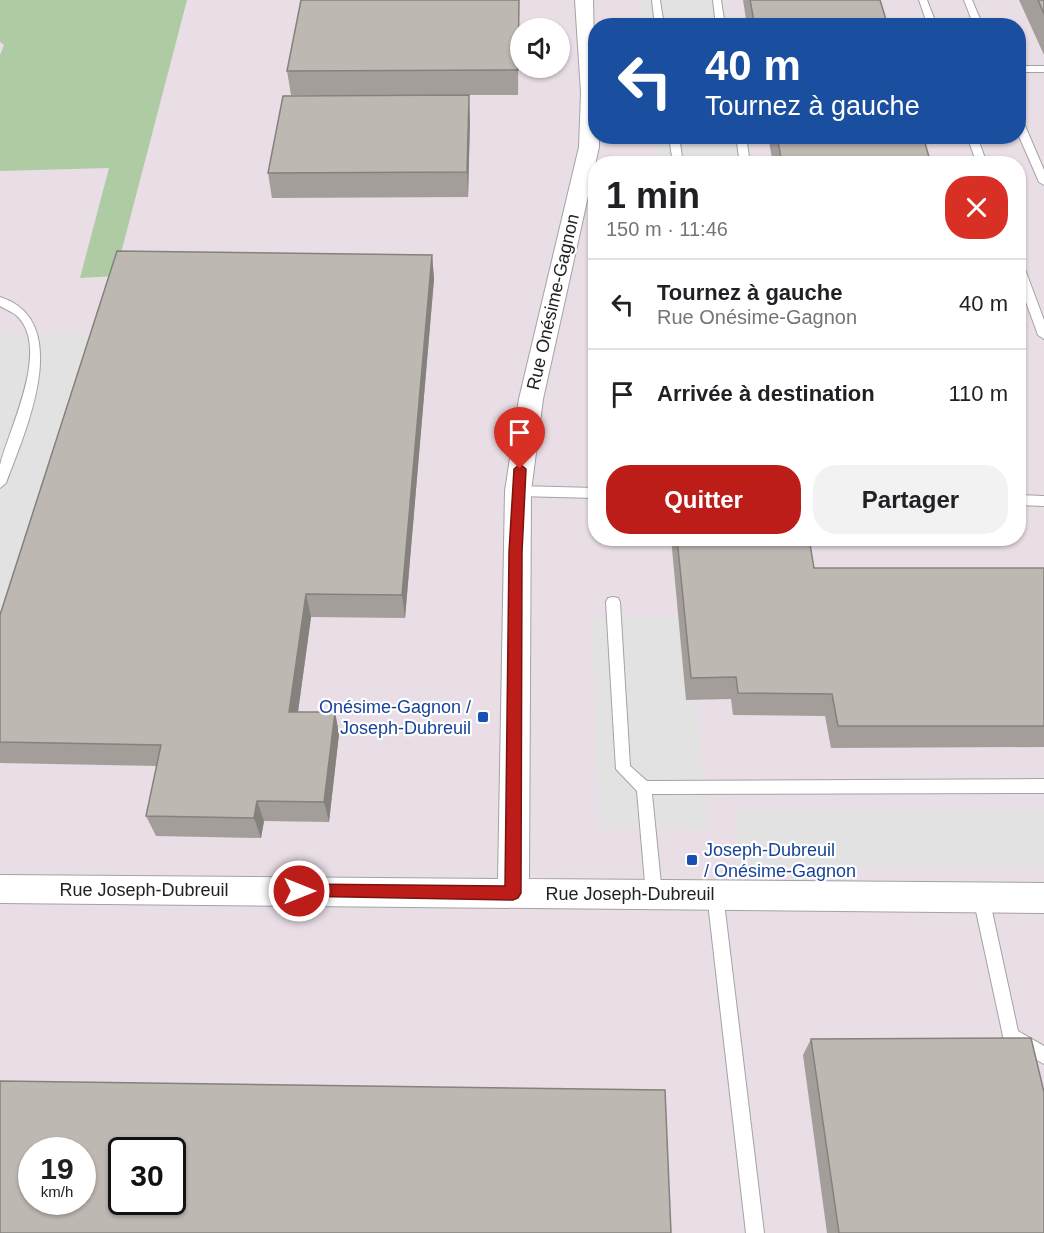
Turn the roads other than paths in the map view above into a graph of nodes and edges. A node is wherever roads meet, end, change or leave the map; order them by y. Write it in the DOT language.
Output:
graph roads {
  1 [pos="584,0"];
  2 [pos="656,0"];
  3 [pos="717,0"];
  4 [pos="923,0"];
  5 [pos="968,0"];
  6 [pos="659,18"];
  7 [pos="720,18"];
  8 [pos="930,18"];
  9 [pos="976,18"];
  10 [pos="588,41"];
  11 [pos="1026,69"];
  12 [pos="1044,69"];
  13 [pos="1026,140"];
  14 [pos="589,144"];
  15 [pos="1044,182"];
  16 [pos="1026,286"];
  17 [pos="0,301"];
  18 [pos="1044,335"];
  19 [pos="0,483"];
  20 [pos="518,491"];
  21 [pos="588,493"];
  22 [pos="1026,500"];
  23 [pos="1044,501"];
  24 [pos="613,602"];
  25 [pos="1044,786"];
  26 [pos="644,788"];
  27 [pos="0,889"];
  28 [pos="513,893"];
  29 [pos="654,894"];
  30 [pos="715,894"];
  31 [pos="981,897"];
  32 [pos="1044,898"];
  33 [pos="1044,1056"];
  34 [pos="755,1233"];
  1 -- 10 [label="street, Rue Onésime-Gagnon"];
  2 -- 6 [label="lane"];
  3 -- 7 [label="lane"];
  4 -- 8 [label="lane"];
  5 -- 9 [label="lane"];
  11 -- 12 [label="lane"];
  13 -- 15 [label="lane"];
  14 -- 20 [label="street, Rue Onésime-Gagnon"];
  16 -- 18 [label="lane"];
  17 -- 19 [label="lane"];
  20 -- 21 [label="lane"];
  20 -- 28 [label="street, Rue Onésime-Gagnon"];
  22 -- 23 [label="lane"];
  24 -- 26 [label="lane"];
  25 -- 26 [label="lane"];
  26 -- 29 [label="lane"];
  27 -- 28 [label="street, Rue Joseph-Dubreuil"];
  28 -- 29 [label="street, Rue Joseph-Dubreuil"];
  29 -- 30 [label="street, Rue Joseph-Dubreuil"];
  30 -- 31 [label="street, Rue Joseph-Dubreuil"];
  30 -- 34 [label="lane"];
  31 -- 32 [label="street, Rue Joseph-Dubreuil"];
  31 -- 33 [label="lane"];
}
